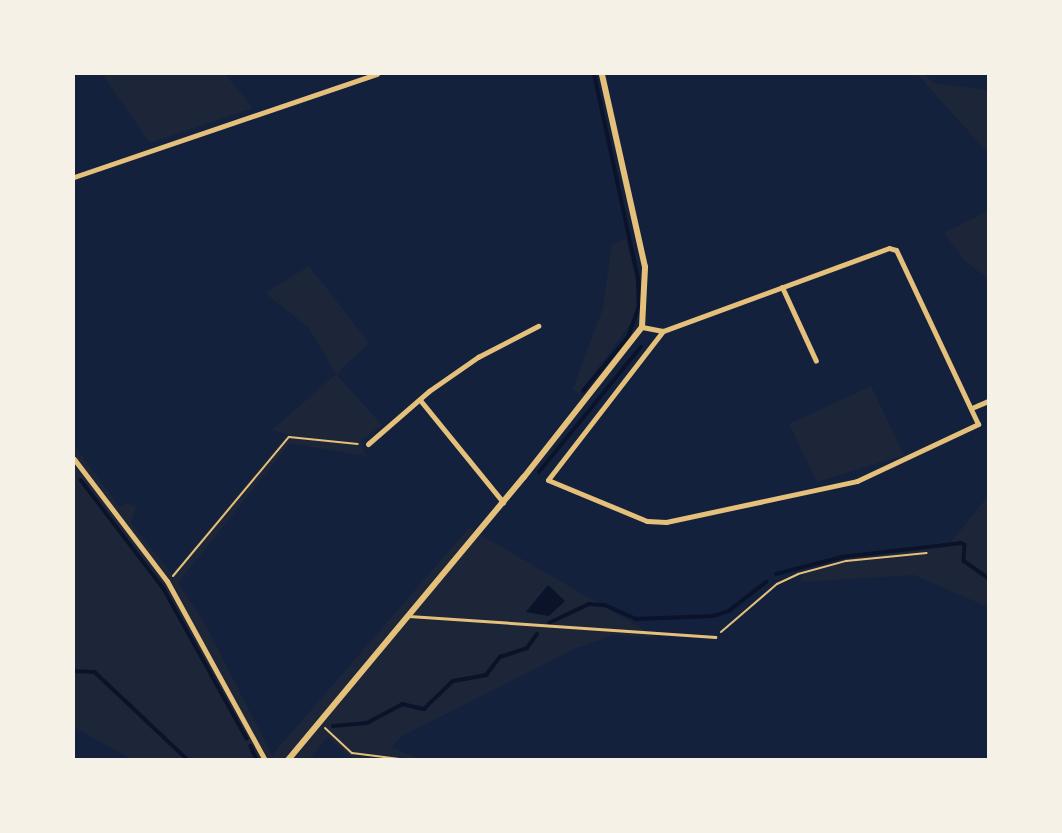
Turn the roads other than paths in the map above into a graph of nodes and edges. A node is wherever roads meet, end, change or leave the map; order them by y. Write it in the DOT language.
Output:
graph roads {
  1 [pos="377,74"];
  2 [pos="602,74"];
  3 [pos="74,177"];
  4 [pos="782,287"];
  5 [pos="538,326"];
  6 [pos="642,327"];
  7 [pos="663,331"];
  8 [pos="816,361"];
  9 [pos="420,400"];
  10 [pos="989,401"];
  11 [pos="974,407"];
  12 [pos="368,444"];
  13 [pos="74,459"];
  14 [pos="503,502"];
  15 [pos="406,615"];
  16 [pos="715,637"];
  17 [pos="265,760"];
  18 [pos="288,760"];
  1 -- 3 [label="street"];
  2 -- 6 [label="street"];
  4 -- 7 [label="street"];
  4 -- 8 [label="street"];
  4 -- 11 [label="street"];
  5 -- 9 [label="street"];
  6 -- 7 [label="street"];
  6 -- 14 [label="street"];
  7 -- 11 [label="street"];
  9 -- 12 [label="street"];
  9 -- 14 [label="street"];
  10 -- 11 [label="street"];
  13 -- 17 [label="street"];
  14 -- 15 [label="street"];
  15 -- 16 [label="lane"];
  15 -- 18 [label="street"];
}
